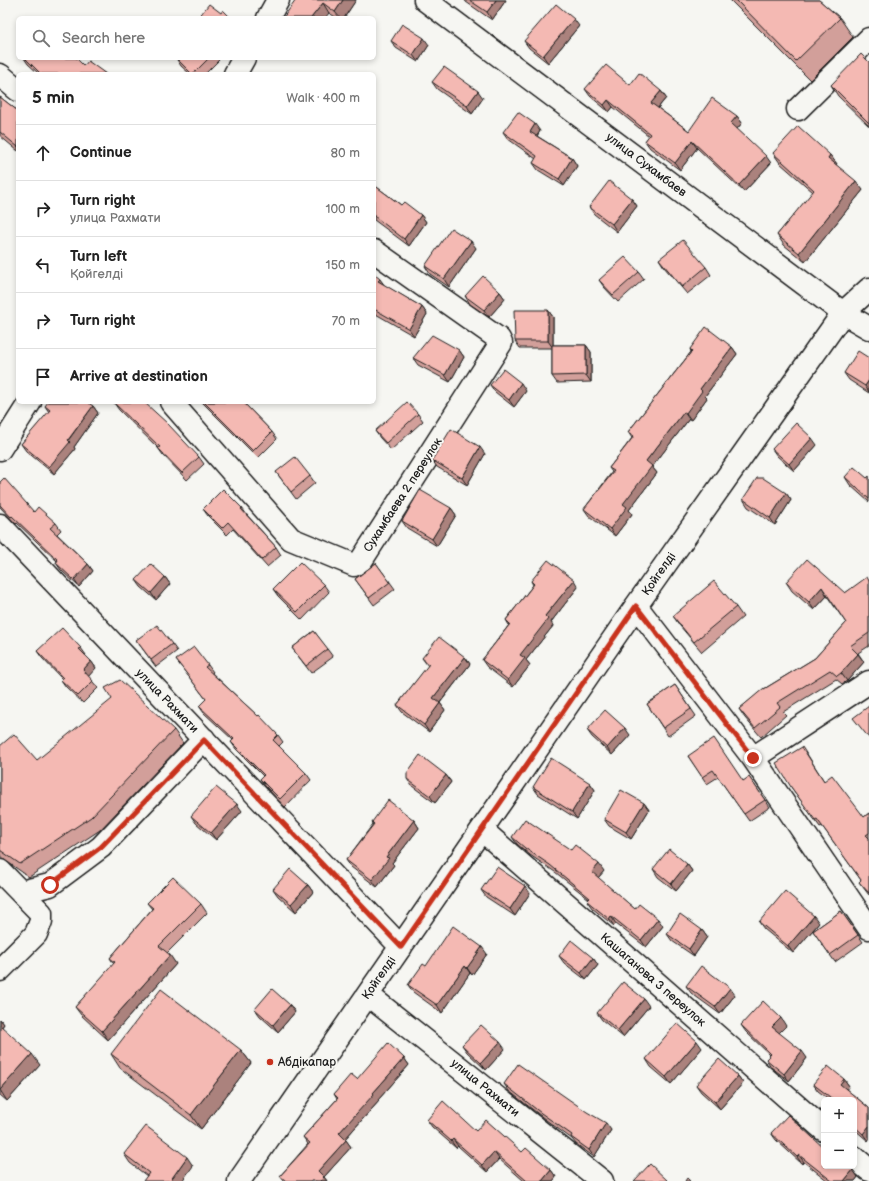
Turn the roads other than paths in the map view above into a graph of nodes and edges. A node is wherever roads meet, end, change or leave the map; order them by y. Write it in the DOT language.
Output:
graph roads {
  1 [pos="278,0"];
  2 [pos="425,0"];
  3 [pos="269,16"];
  4 [pos="869,39"];
  5 [pos="243,60"];
  6 [pos="236,72"];
  7 [pos="0,75"];
  8 [pos="16,88"];
  9 [pos="798,109"];
  10 [pos="376,252"];
  11 [pos="869,289"];
  12 [pos="843,313"];
  13 [pos="869,328"];
  14 [pos="29,404"];
  15 [pos="173,404"];
  16 [pos="0,449"];
  17 [pos="0,525"];
  18 [pos="636,606"];
  19 [pos="869,682"];
  20 [pos="204,740"];
  21 [pos="753,758"];
  22 [pos="482,830"];
  23 [pos="0,871"];
  24 [pos="21,892"];
  25 [pos="869,928"];
  26 [pos="401,947"];
  27 [pos="0,970"];
  28 [pos="368,995"];
  29 [pos="821,1127"];
  30 [pos="857,1160"];
  31 [pos="869,1170"];
  32 [pos="241,1180"];
  33 [pos="602,1181"];
  1 -- 3 [label="street"];
  2 -- 12 [label="street, улица Сухамбаев"];
  4 -- 9 [label="street"];
  5 -- 6 [label="street"];
  7 -- 8 [label="street"];
  10 -- 15 [label="street, Сухамбаева 2 переулок"];
  11 -- 12 [label="street, Қойгелді"];
  12 -- 13 [label="street, улица Сухамбаев"];
  12 -- 18 [label="street, Қойгелді"];
  14 -- 16 [label="street"];
  17 -- 20 [label="street, улица Рахмати"];
  18 -- 21 [label="street"];
  18 -- 22 [label="street, Қойгелді"];
  19 -- 21 [label="street"];
  20 -- 24 [label="street"];
  20 -- 26 [label="street, улица Рахмати"];
  21 -- 25 [label="street"];
  22 -- 26 [label="street, Қойгелді"];
  22 -- 29 [label="street, Кашаганова 3 переулок"];
  23 -- 24 [label="street"];
  24 -- 27 [label="street"];
  26 -- 28 [label="street, Қойгелді"];
  28 -- 32 [label="street, Қойгелді"];
  28 -- 33 [label="street, улица Рахмати"];
  30 -- 31 [label="street"];
}
